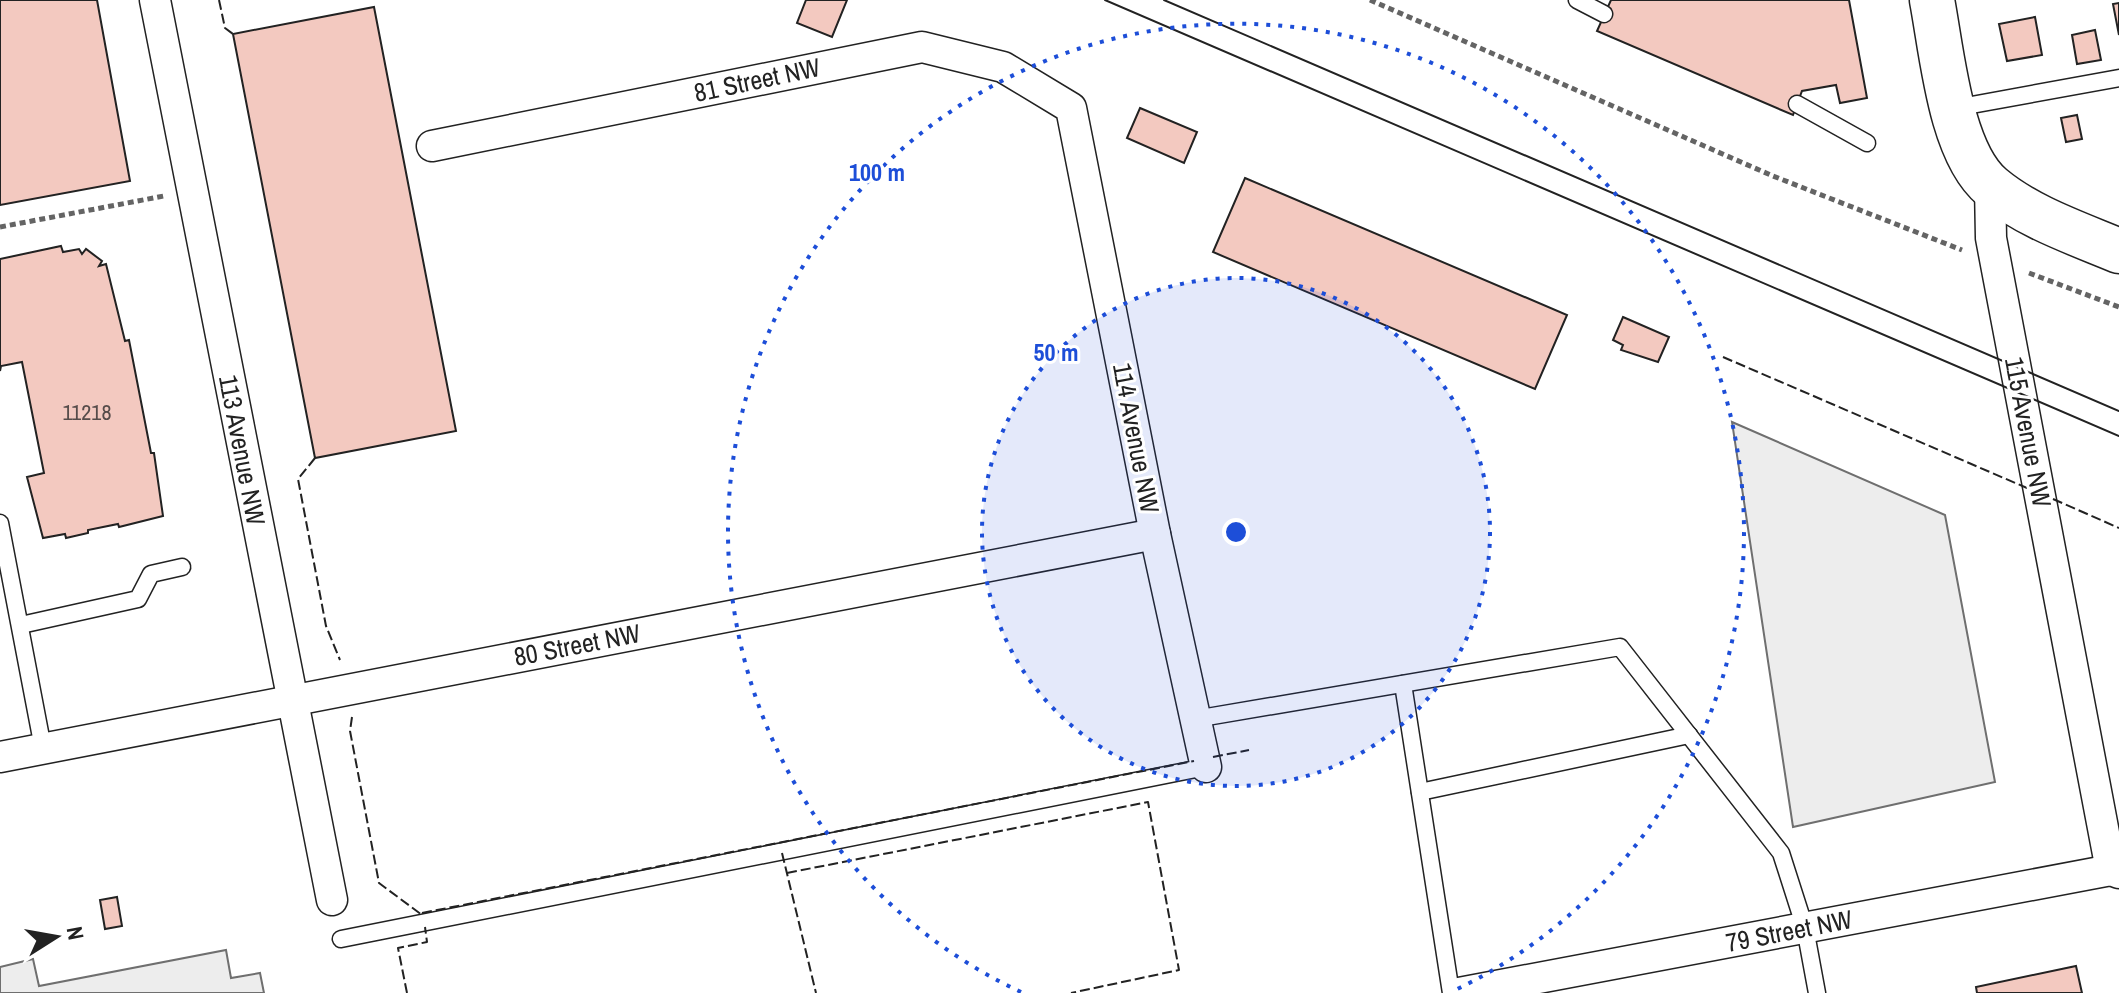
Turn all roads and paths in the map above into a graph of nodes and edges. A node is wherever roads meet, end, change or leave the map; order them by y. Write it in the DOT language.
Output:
graph roads {
  1 [pos="155,0"];
  2 [pos="1370,0"];
  3 [pos="1577,0"];
  4 [pos="1932,0"];
  5 [pos="1604,14"];
  6 [pos="2119,78"];
  7 [pos="1797,104"];
  8 [pos="1071,108"];
  9 [pos="1953,109"];
  10 [pos="1867,143"];
  11 [pos="432,146"];
  12 [pos="1990,185"];
  13 [pos="192,191"];
  14 [pos="0,227"];
  15 [pos="2119,251"];
  16 [pos="1967,252"];
  17 [pos="2060,282"];
  18 [pos="2119,307"];
  19 [pos="0,523"];
  20 [pos="1155,534"];
  21 [pos="182,567"];
  22 [pos="21,625"];
  23 [pos="1403,684"];
  24 [pos="291,700"];
  25 [pos="1195,719"];
  26 [pos="1689,735"];
  27 [pos="43,748"];
  28 [pos="0,757"];
  29 [pos="1206,767"];
  30 [pos="1420,792"];
  31 [pos="2115,872"];
  32 [pos="332,900"];
  33 [pos="1805,928"];
  34 [pos="341,939"];
  35 [pos="1451,993"];
  36 [pos="1459,993"];
  37 [pos="1817,993"];
  1 -- 13 [label="street, 113 Avenue NW"];
  2 -- 16 [label="path"];
  3 -- 5 [label="lane"];
  4 -- 9 [label="street"];
  6 -- 9 [label="lane"];
  7 -- 10 [label="lane"];
  8 -- 11 [label="street, 81 Street NW"];
  8 -- 20 [label="street, 114 Avenue NW"];
  9 -- 12 [label="street"];
  12 -- 15 [label="street"];
  12 -- 31 [label="street, 115 Avenue NW"];
  13 -- 14 [label="path"];
  13 -- 24 [label="street, 113 Avenue NW"];
  17 -- 18 [label="path"];
  19 -- 22 [label="lane"];
  20 -- 24 [label="street, 80 Street NW"];
  20 -- 25 [label="street, 114 Avenue NW"];
  21 -- 22 [label="lane"];
  22 -- 27 [label="lane"];
  23 -- 25 [label="lane"];
  23 -- 26 [label="lane"];
  23 -- 30 [label="lane"];
  24 -- 27 [label="street, 80 Street NW"];
  24 -- 32 [label="street, 113 Avenue NW"];
  25 -- 29 [label="street, 114 Avenue NW"];
  26 -- 30 [label="lane"];
  26 -- 33 [label="lane"];
  27 -- 28 [label="street, 80 Street NW"];
  29 -- 34 [label="lane"];
  30 -- 35 [label="lane"];
  31 -- 33 [label="street, 79 Street NW"];
  33 -- 36 [label="street, 79 Street NW"];
  33 -- 37 [label="lane"];
}
